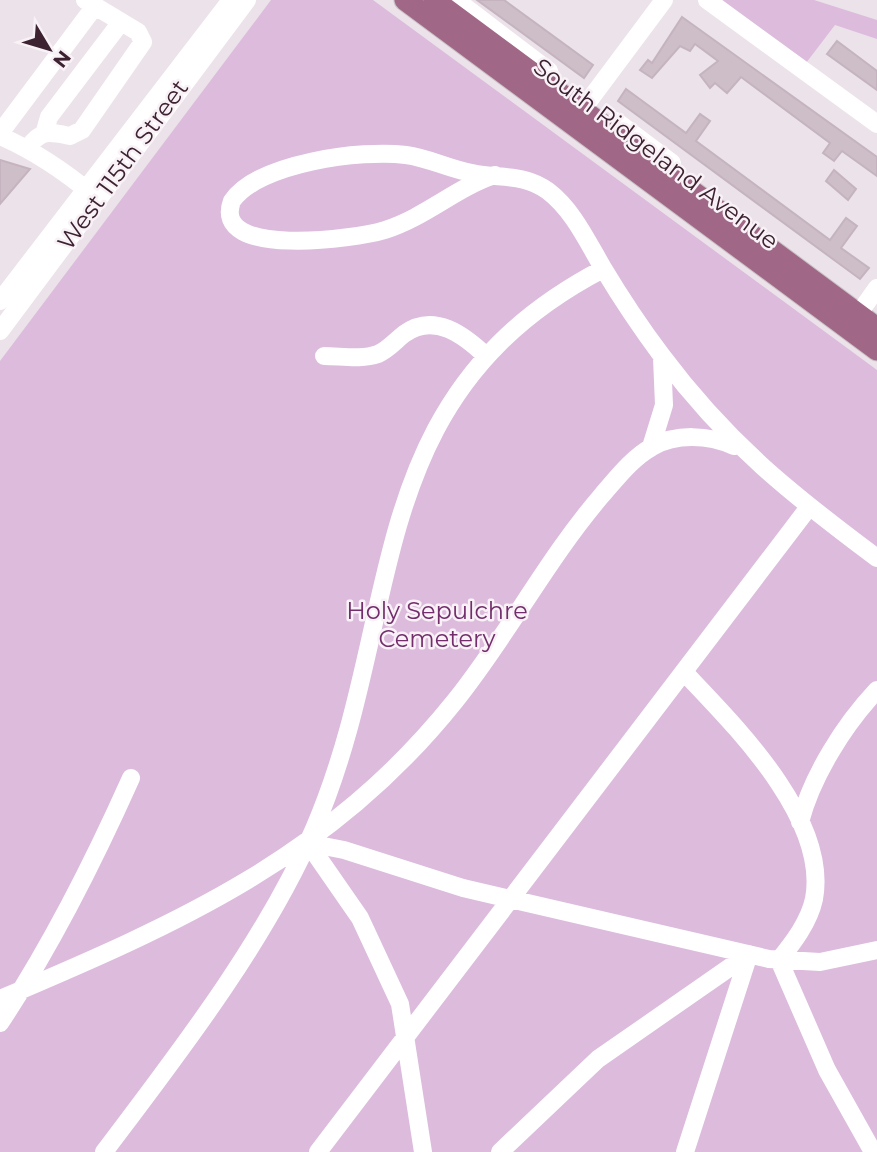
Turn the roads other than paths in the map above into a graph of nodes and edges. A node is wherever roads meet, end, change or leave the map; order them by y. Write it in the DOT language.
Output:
graph roads {
  1 [pos="231,0"];
  2 [pos="247,0"];
  3 [pos="405,0"];
  4 [pos="434,0"];
  5 [pos="456,0"];
  6 [pos="664,0"];
  7 [pos="707,0"];
  8 [pos="90,3"];
  9 [pos="121,22"];
  10 [pos="553,88"];
  11 [pos="582,110"];
  12 [pos="877,124"];
  13 [pos="45,131"];
  14 [pos="0,134"];
  15 [pos="28,148"];
  16 [pos="495,175"];
  17 [pos="92,194"];
  18 [pos="603,269"];
  19 [pos="877,288"];
  20 [pos="0,301"];
  21 [pos="853,321"];
  22 [pos="877,328"];
  23 [pos="0,331"];
  24 [pos="877,350"];
  25 [pos="324,356"];
  26 [pos="486,356"];
  27 [pos="662,356"];
  28 [pos="651,447"];
  29 [pos="740,449"];
  30 [pos="809,507"];
  31 [pos="877,558"];
  32 [pos="684,671"];
  33 [pos="877,690"];
  34 [pos="131,778"];
  35 [pos="800,822"];
  36 [pos="308,843"];
  37 [pos="511,899"];
  38 [pos="877,950"];
  39 [pos="749,954"];
  40 [pos="779,960"];
  41 [pos="22,990"];
  42 [pos="0,999"];
  43 [pos="0,1023"];
  44 [pos="407,1036"];
  45 [pos="104,1152"];
  46 [pos="318,1152"];
  47 [pos="424,1152"];
  48 [pos="500,1152"];
  49 [pos="685,1152"];
  50 [pos="873,1152"];
  1 -- 17 [label="street, West 115th Street"];
  2 -- 17 [label="street, West 115th Street"];
  3 -- 21 [label="main road, South Ridgeland Avenue"];
  4 -- 10 [label="main road, South Ridgeland Avenue"];
  5 -- 10 [label="street, South Ridgeland Avenue"];
  6 -- 11 [label="street"];
  7 -- 12 [label="street"];
  8 -- 9 [label="street"];
  8 -- 14 [label="street"];
  9 -- 13 [label="street"];
  9 -- 13 [label="street"];
  10 -- 11 [label="main road, South Ridgeland Avenue"];
  11 -- 21 [label="main road, South Ridgeland Avenue"];
  13 -- 15 [label="street"];
  14 -- 15 [label="street"];
  15 -- 17 [label="street"];
  16 -- 16 [label="street"];
  16 -- 18 [label="street"];
  17 -- 20 [label="street, West 115th Street"];
  17 -- 23 [label="street, West 115th Street"];
  18 -- 26 [label="street"];
  18 -- 27 [label="street"];
  19 -- 21 [label="street"];
  21 -- 22 [label="main road, South Ridgeland Avenue"];
  21 -- 24 [label="main road, South Ridgeland Avenue"];
  25 -- 26 [label="street"];
  26 -- 36 [label="street"];
  27 -- 28 [label="street"];
  27 -- 29 [label="street"];
  28 -- 29 [label="street"];
  28 -- 36 [label="street"];
  29 -- 30 [label="street"];
  30 -- 31 [label="street"];
  30 -- 32 [label="street"];
  32 -- 35 [label="street"];
  32 -- 37 [label="street"];
  33 -- 35 [label="street"];
  34 -- 41 [label="street"];
  35 -- 40 [label="street"];
  36 -- 37 [label="street"];
  36 -- 41 [label="street"];
  36 -- 44 [label="street"];
  36 -- 45 [label="street"];
  37 -- 39 [label="street"];
  37 -- 44 [label="street"];
  38 -- 40 [label="street"];
  39 -- 40 [label="street"];
  39 -- 48 [label="street"];
  39 -- 49 [label="street"];
  40 -- 50 [label="street"];
  41 -- 42 [label="street"];
  41 -- 43 [label="street"];
  44 -- 46 [label="street"];
  44 -- 47 [label="street"];
}
